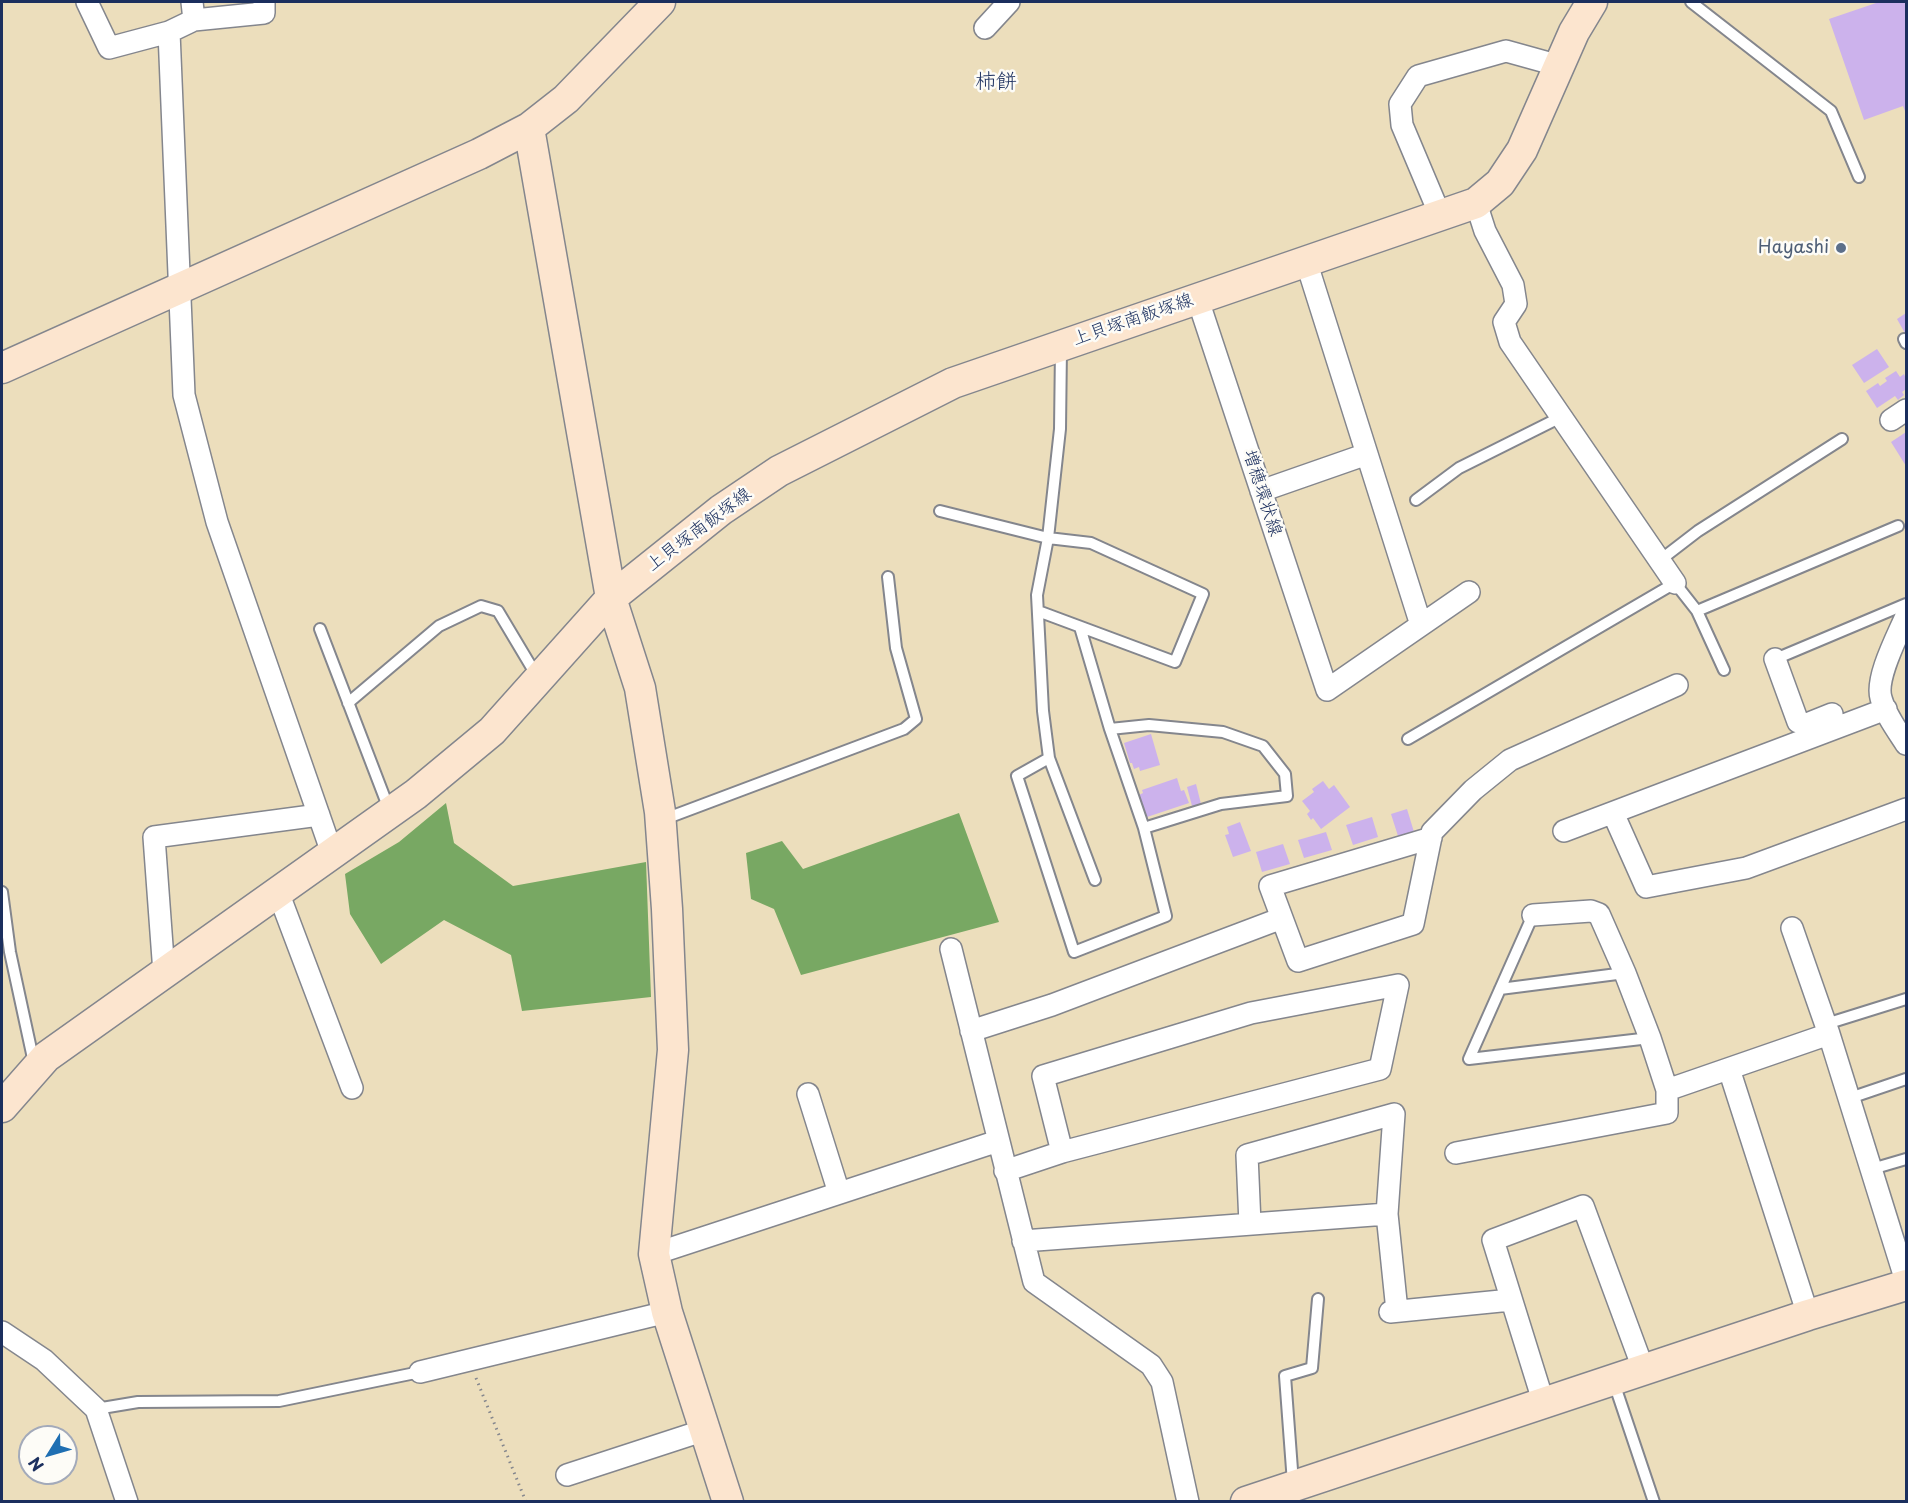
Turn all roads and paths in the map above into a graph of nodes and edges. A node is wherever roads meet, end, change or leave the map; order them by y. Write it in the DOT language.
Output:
graph roads {
  1 [pos="87,2"];
  2 [pos="264,2"];
  3 [pos="660,2"];
  4 [pos="1009,2"];
  5 [pos="1592,2"];
  6 [pos="1691,2"];
  7 [pos="193,11"];
  8 [pos="985,28"];
  9 [pos="170,32"];
  10 [pos="1560,66"];
  11 [pos="529,128"];
  12 [pos="1859,177"];
  13 [pos="1476,202"];
  14 [pos="1440,215"];
  15 [pos="1306,261"];
  16 [pos="180,288"];
  17 [pos="1197,297"];
  18 [pos="1062,345"];
  19 [pos="2,368"];
  20 [pos="1561,417"];
  21 [pos="1842,439"];
  22 [pos="1367,454"];
  23 [pos="1261,491"];
  24 [pos="1416,500"];
  25 [pos="940,511"];
  26 [pos="1898,526"];
  27 [pos="1048,538"];
  28 [pos="1659,561"];
  29 [pos="888,577"];
  30 [pos="1675,583"];
  31 [pos="1469,592"];
  32 [pos="611,598"];
  33 [pos="1906,604"];
  34 [pos="1038,611"];
  35 [pos="1697,611"];
  36 [pos="1906,616"];
  37 [pos="1421,625"];
  38 [pos="1080,627"];
  39 [pos="320,629"];
  40 [pos="1771,661"];
  41 [pos="1724,670"];
  42 [pos="538,678"];
  43 [pos="1677,685"];
  44 [pos="1883,702"];
  45 [pos="348,703"];
  46 [pos="1110,729"];
  47 [pos="1408,739"];
  48 [pos="1906,744"];
  49 [pos="1049,758"];
  50 [pos="1906,809"];
  51 [pos="390,812"];
  52 [pos="1613,813"];
  53 [pos="319,815"];
  54 [pos="661,821"];
  55 [pos="1143,828"];
  56 [pos="1564,831"];
  57 [pos="1431,838"];
  58 [pos="332,853"];
  59 [pos="1095,880"];
  60 [pos="2,892"];
  61 [pos="278,892"];
  62 [pos="1533,915"];
  63 [pos="1282,918"];
  64 [pos="1792,928"];
  65 [pos="951,948"];
  66 [pos="164,973"];
  67 [pos="1625,973"];
  68 [pos="1500,989"];
  69 [pos="1906,999"];
  70 [pos="1828,1029"];
  71 [pos="971,1031"];
  72 [pos="1650,1038"];
  73 [pos="1729,1069"];
  74 [pos="35,1070"];
  75 [pos="1906,1079"];
  76 [pos="352,1088"];
  77 [pos="1667,1090"];
  78 [pos="808,1094"];
  79 [pos="1850,1098"];
  80 [pos="2,1107"];
  81 [pos="998,1141"];
  82 [pos="1062,1152"];
  83 [pos="1456,1154"];
  84 [pos="1906,1159"];
  85 [pos="1872,1169"];
  86 [pos="1005,1170"];
  87 [pos="839,1193"];
  88 [pos="1387,1214"];
  89 [pos="1250,1224"];
  90 [pos="1023,1241"];
  91 [pos="654,1254"];
  92 [pos="1906,1281"];
  93 [pos="1906,1285"];
  94 [pos="1318,1299"];
  95 [pos="1512,1300"];
  96 [pos="667,1312"];
  97 [pos="1808,1315"];
  98 [pos="2,1332"];
  99 [pos="469,1361"];
  100 [pos="1644,1371"];
  101 [pos="420,1372"];
  102 [pos="1613,1381"];
  103 [pos="1544,1404"];
  104 [pos="96,1409"];
  105 [pos="705,1430"];
  106 [pos="567,1475"];
  107 [pos="1293,1486"];
  108 [pos="721,1499"];
  109 [pos="127,1502"];
  110 [pos="526,1502"];
  111 [pos="1188,1502"];
  112 [pos="1246,1502"];
  113 [pos="1654,1502"];
  1 -- 9 [label="street"];
  2 -- 7 [label="street"];
  3 -- 11 [label="street"];
  4 -- 8 [label="street"];
  5 -- 10 [label="street, 上貝塚南飯塚線"];
  6 -- 12 [label="lane"];
  7 -- 9 [label="street"];
  9 -- 16 [label="street"];
  10 -- 13 [label="street, 上貝塚南飯塚線"];
  10 -- 14 [label="street"];
  11 -- 16 [label="street"];
  11 -- 32 [label="street"];
  13 -- 14 [label="street, 上貝塚南飯塚線"];
  13 -- 20 [label="street"];
  14 -- 15 [label="street, 上貝塚南飯塚線"];
  15 -- 17 [label="street, 上貝塚南飯塚線"];
  15 -- 22 [label="street"];
  16 -- 19 [label="street"];
  16 -- 53 [label="street"];
  17 -- 18 [label="street, 上貝塚南飯塚線"];
  17 -- 23 [label="street, 増穂環状線"];
  18 -- 27 [label="lane"];
  18 -- 32 [label="street, 上貝塚南飯塚線"];
  20 -- 24 [label="lane"];
  20 -- 28 [label="street"];
  21 -- 28 [label="lane"];
  22 -- 23 [label="street"];
  22 -- 37 [label="street"];
  23 -- 37 [label="street, 増穂環状線"];
  25 -- 27 [label="lane"];
  26 -- 35 [label="lane"];
  27 -- 34 [label="lane"];
  27 -- 38 [label="lane"];
  28 -- 30 [label="street"];
  29 -- 54 [label="lane"];
  30 -- 35 [label="lane"];
  30 -- 47 [label="lane"];
  31 -- 37 [label="street"];
  32 -- 42 [label="street, 上貝塚南飯塚線"];
  32 -- 54 [label="street"];
  33 -- 40 [label="lane"];
  34 -- 38 [label="lane"];
  34 -- 49 [label="lane"];
  35 -- 41 [label="lane"];
  36 -- 44 [label="street"];
  38 -- 46 [label="lane"];
  39 -- 45 [label="lane"];
  40 -- 44 [label="street"];
  42 -- 45 [label="lane"];
  42 -- 51 [label="street, 上貝塚南飯塚線"];
  43 -- 57 [label="street"];
  44 -- 48 [label="street"];
  44 -- 52 [label="street"];
  45 -- 51 [label="lane"];
  46 -- 55 [label="lane"];
  46 -- 55 [label="lane"];
  49 -- 55 [label="lane"];
  49 -- 59 [label="lane"];
  50 -- 52 [label="street"];
  51 -- 58 [label="street, 上貝塚南飯塚線"];
  52 -- 56 [label="street"];
  53 -- 58 [label="street"];
  53 -- 66 [label="street"];
  54 -- 91 [label="street"];
  57 -- 63 [label="street"];
  57 -- 63 [label="street"];
  58 -- 61 [label="street, 上貝塚南飯塚線"];
  60 -- 74 [label="lane"];
  61 -- 66 [label="street, 上貝塚南飯塚線"];
  61 -- 76 [label="street"];
  62 -- 67 [label="street"];
  62 -- 68 [label="lane"];
  63 -- 71 [label="street"];
  64 -- 70 [label="street"];
  65 -- 71 [label="street"];
  66 -- 74 [label="street, 上貝塚南飯塚線"];
  67 -- 68 [label="lane"];
  67 -- 72 [label="street"];
  68 -- 72 [label="lane"];
  69 -- 70 [label="lane"];
  70 -- 73 [label="street"];
  70 -- 79 [label="street"];
  71 -- 81 [label="street"];
  72 -- 77 [label="street"];
  73 -- 77 [label="street"];
  73 -- 97 [label="street"];
  74 -- 80 [label="street, 上貝塚南飯塚線"];
  75 -- 79 [label="lane"];
  77 -- 83 [label="street"];
  78 -- 87 [label="street"];
  79 -- 85 [label="street"];
  81 -- 86 [label="street"];
  81 -- 87 [label="street"];
  82 -- 82 [label="street"];
  82 -- 86 [label="street"];
  84 -- 85 [label="lane"];
  85 -- 92 [label="street"];
  86 -- 90 [label="street"];
  87 -- 91 [label="street"];
  88 -- 89 [label="street"];
  88 -- 89 [label="street"];
  88 -- 95 [label="street"];
  89 -- 90 [label="street"];
  90 -- 111 [label="street"];
  91 -- 96 [label="street"];
  93 -- 97 [label="street"];
  94 -- 107 [label="lane"];
  95 -- 100 [label="street"];
  95 -- 103 [label="street"];
  96 -- 99 [label="street"];
  96 -- 105 [label="street"];
  97 -- 100 [label="street"];
  98 -- 104 [label="street"];
  99 -- 101 [label="street"];
  99 -- 110 [label="path"];
  100 -- 102 [label="street"];
  101 -- 104 [label="lane"];
  102 -- 103 [label="street"];
  102 -- 113 [label="lane"];
  103 -- 107 [label="street"];
  104 -- 109 [label="street"];
  105 -- 106 [label="street"];
  105 -- 108 [label="street"];
  107 -- 112 [label="street"];
}
